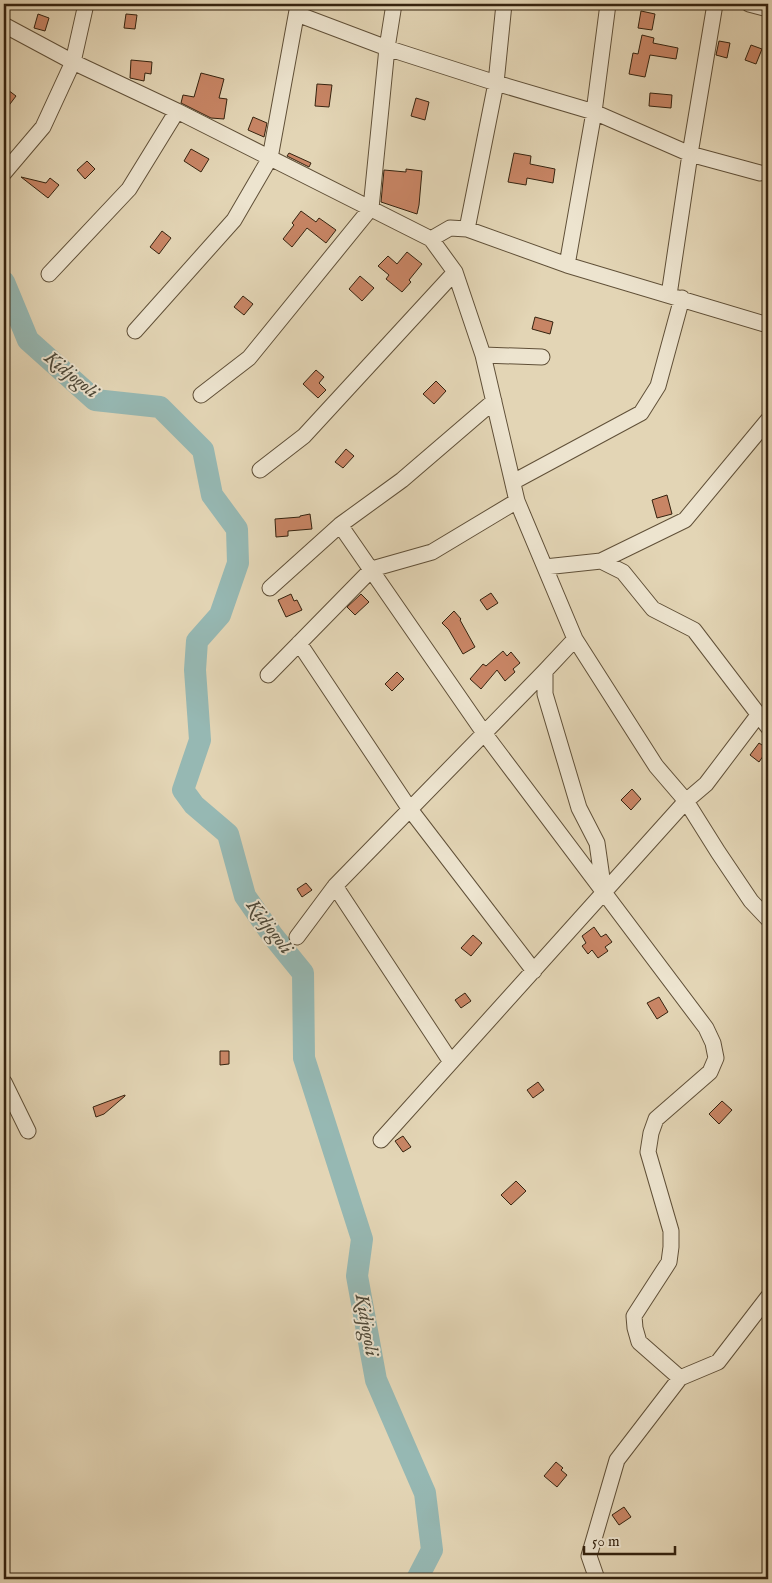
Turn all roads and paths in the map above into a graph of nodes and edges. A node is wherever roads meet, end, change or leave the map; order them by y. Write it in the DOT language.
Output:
graph roads {
  1 [pos="86,4"];
  2 [pos="394,4"];
  3 [pos="504,4"];
  4 [pos="608,4"];
  5 [pos="715,4"];
  6 [pos="749,4"];
  7 [pos="298,9"];
  8 [pos="768,9"];
  9 [pos="4,25"];
  10 [pos="387,48"];
  11 [pos="73,62"];
  12 [pos="496,83"];
  13 [pos="177,111"];
  14 [pos="594,112"];
  15 [pos="690,154"];
  16 [pos="270,158"];
  17 [pos="4,173"];
  18 [pos="760,173"];
  19 [pos="371,208"];
  20 [pos="467,229"];
  21 [pos="431,239"];
  22 [pos="567,265"];
  23 [pos="455,272"];
  24 [pos="49,274"];
  25 [pos="675,297"];
  26 [pos="768,325"];
  27 [pos="135,331"];
  28 [pos="483,355"];
  29 [pos="542,357"];
  30 [pos="201,395"];
  31 [pos="494,401"];
  32 [pos="768,420"];
  33 [pos="260,470"];
  34 [pos="513,482"];
  35 [pos="517,501"];
  36 [pos="340,524"];
  37 [pos="601,561"];
  38 [pos="545,567"];
  39 [pos="372,570"];
  40 [pos="270,588"];
  41 [pos="575,639"];
  42 [pos="299,643"];
  43 [pos="545,671"];
  44 [pos="268,675"];
  45 [pos="759,714"];
  46 [pos="768,727"];
  47 [pos="484,733"];
  48 [pos="686,801"];
  49 [pos="409,808"];
  50 [pos="335,886"];
  51 [pos="604,894"];
  52 [pos="768,919"];
  53 [pos="297,937"];
  54 [pos="534,971"];
  55 [pos="451,1062"];
  56 [pos="4,1082"];
  57 [pos="28,1131"];
  58 [pos="381,1140"];
  59 [pos="768,1297"];
  60 [pos="680,1378"];
  61 [pos="597,1579"];
  1 -- 11 [label="street"];
  2 -- 10 [label="street"];
  3 -- 12 [label="street"];
  4 -- 14 [label="street"];
  5 -- 15 [label="street"];
  6 -- 8 [label="street"];
  7 -- 10 [label="street"];
  7 -- 16 [label="street"];
  9 -- 11 [label="street"];
  10 -- 12 [label="street"];
  10 -- 19 [label="street"];
  11 -- 13 [label="street"];
  11 -- 17 [label="street"];
  12 -- 14 [label="street"];
  12 -- 20 [label="street"];
  13 -- 16 [label="street"];
  13 -- 24 [label="street"];
  14 -- 15 [label="street"];
  14 -- 22 [label="street"];
  15 -- 18 [label="street"];
  15 -- 25 [label="street"];
  16 -- 19 [label="street"];
  16 -- 27 [label="street"];
  19 -- 21 [label="street"];
  19 -- 30 [label="street"];
  20 -- 21 [label="street"];
  20 -- 22 [label="street"];
  21 -- 23 [label="street"];
  22 -- 25 [label="street"];
  23 -- 28 [label="street"];
  23 -- 33 [label="street"];
  25 -- 26 [label="street"];
  25 -- 34 [label="street"];
  28 -- 29 [label="street"];
  28 -- 31 [label="street"];
  31 -- 34 [label="street"];
  31 -- 36 [label="street"];
  32 -- 37 [label="street"];
  34 -- 35 [label="street"];
  35 -- 38 [label="street"];
  35 -- 39 [label="street"];
  36 -- 39 [label="street"];
  36 -- 40 [label="street"];
  37 -- 38 [label="street"];
  37 -- 45 [label="street"];
  38 -- 41 [label="street"];
  39 -- 42 [label="street"];
  39 -- 47 [label="street"];
  41 -- 43 [label="street"];
  41 -- 48 [label="street"];
  42 -- 44 [label="street"];
  42 -- 49 [label="street"];
  43 -- 47 [label="street"];
  43 -- 51 [label="street"];
  45 -- 46 [label="street"];
  45 -- 48 [label="street"];
  47 -- 49 [label="street"];
  47 -- 51 [label="street"];
  48 -- 51 [label="street"];
  48 -- 52 [label="street"];
  49 -- 50 [label="street"];
  49 -- 54 [label="street"];
  50 -- 53 [label="street"];
  50 -- 55 [label="street"];
  51 -- 54 [label="street"];
  51 -- 60 [label="street"];
  54 -- 55 [label="street"];
  55 -- 58 [label="street"];
  56 -- 57 [label="street"];
  59 -- 60 [label="street"];
  60 -- 61 [label="street"];
}
